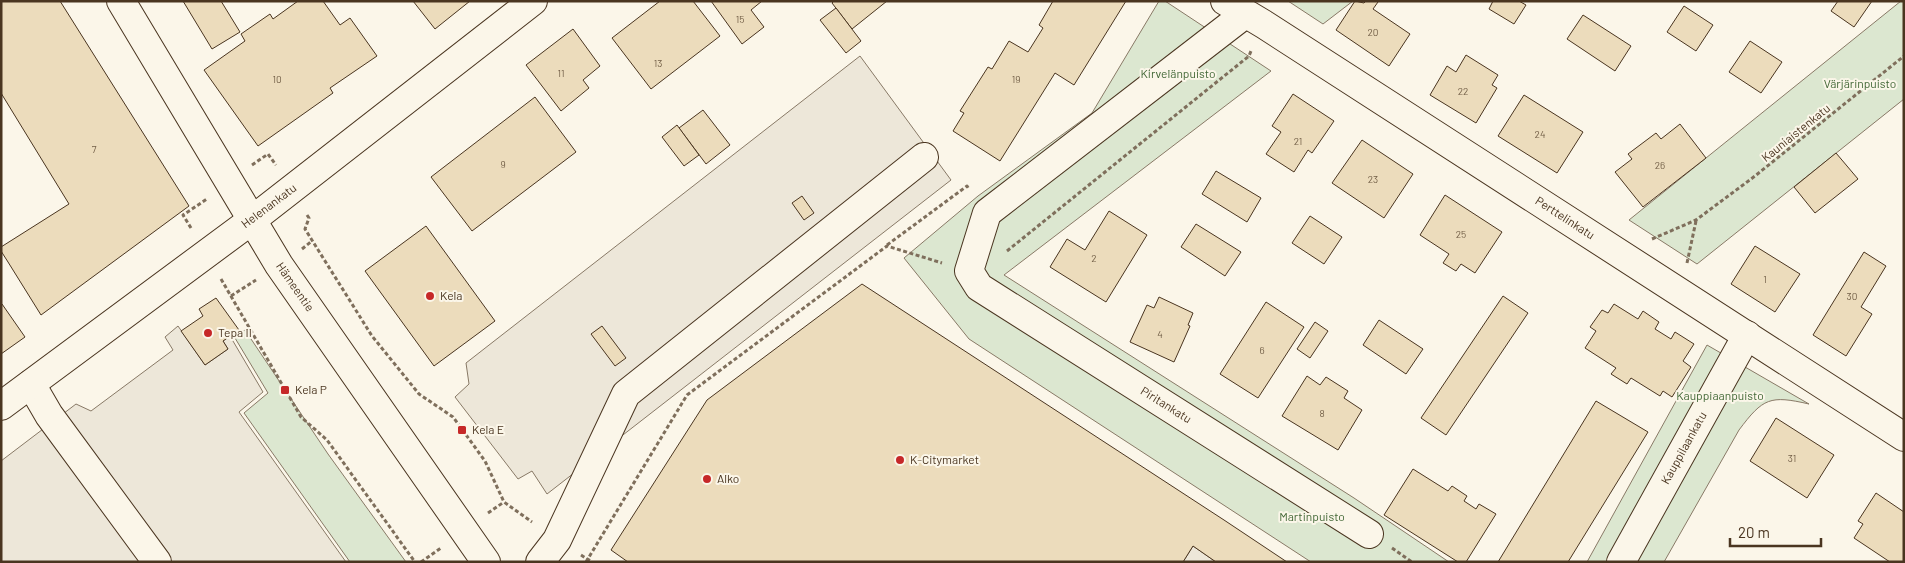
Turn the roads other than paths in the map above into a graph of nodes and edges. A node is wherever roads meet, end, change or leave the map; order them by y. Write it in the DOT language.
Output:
graph roads {
  1 [pos="121,1"];
  2 [pos="533,1"];
  3 [pos="1245,13"];
  4 [pos="924,157"];
  5 [pos="252,220"];
  6 [pos="1747,335"];
  7 [pos="31,384"];
  8 [pos="1,406"];
  9 [pos="1904,437"];
  10 [pos="1369,534"];
  11 [pos="157,562"];
  12 [pos="486,562"];
  13 [pos="540,562"];
  14 [pos="1621,562"];
  1 -- 5 [label="street, Hämeentie"];
  2 -- 5 [label="street, Helenankatu"];
  3 -- 6 [label="street, Perttelinkatu"];
  3 -- 10 [label="street, Piritankatu"];
  4 -- 13 [label="street"];
  5 -- 7 [label="street, Helenankatu"];
  5 -- 12 [label="street, Hämeentie"];
  6 -- 9 [label="street, Perttelinkatu"];
  6 -- 14 [label="street, Kauppilaankatu"];
  7 -- 8 [label="street, Helenankatu"];
  7 -- 11 [label="street"];
}
